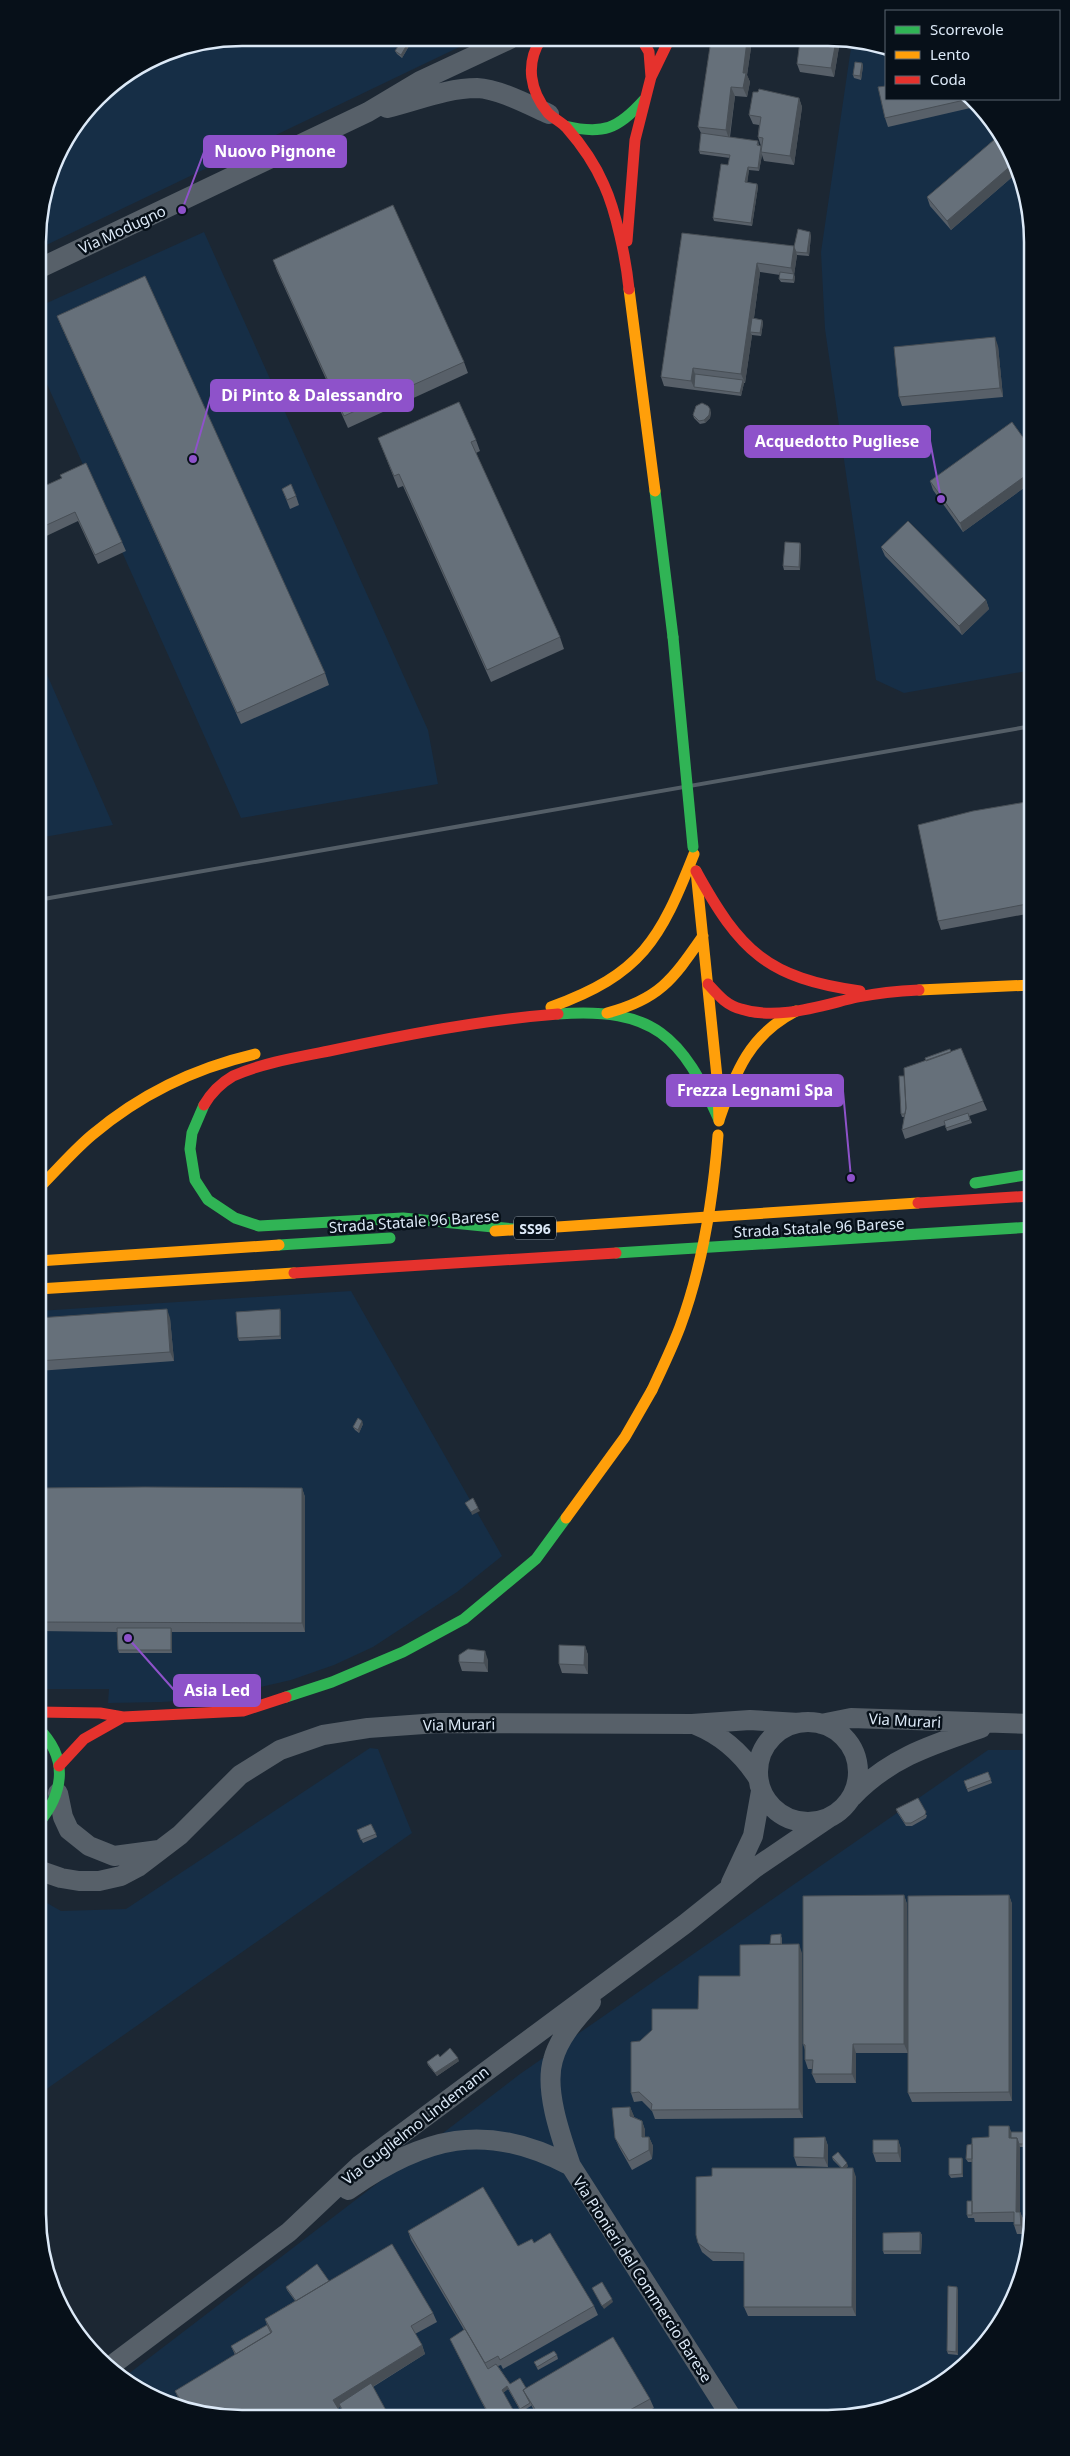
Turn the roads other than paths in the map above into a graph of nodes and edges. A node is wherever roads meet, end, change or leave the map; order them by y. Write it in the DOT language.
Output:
graph roads {
  1 [pos="495,46"];
  2 [pos="536,46"];
  3 [pos="646,46"];
  4 [pos="666,46"];
  5 [pos="651,77"];
  6 [pos="644,100"];
  7 [pos="368,112"];
  8 [pos="557,120"];
  9 [pos="626,262"];
  10 [pos="46,265"];
  11 [pos="693,850"];
  12 [pos="696,871"];
  13 [pos="703,936"];
  14 [pos="708,984"];
  15 [pos="1024,985"];
  16 [pos="879,993"];
  17 [pos="800,1010"];
  18 [pos="604,1014"];
  19 [pos="516,1018"];
  20 [pos="322,1051"];
  21 [pos="719,1120"];
  22 [pos="1024,1176"];
  23 [pos="46,1181"];
  24 [pos="965,1183"];
  25 [pos="838,1196"];
  26 [pos="1024,1197"];
  27 [pos="742,1216"];
  28 [pos="1024,1228"];
  29 [pos="514,1229"];
  30 [pos="445,1234"];
  31 [pos="406,1237"];
  32 [pos="46,1260"];
  33 [pos="46,1289"];
  34 [pos="46,1712"];
  35 [pos="123,1717"];
  36 [pos="798,1723"];
  37 [pos="692,1724"];
  38 [pos="822,1724"];
  39 [pos="990,1724"];
  40 [pos="1024,1724"];
  41 [pos="46,1738"];
  42 [pos="59,1766"];
  43 [pos="759,1784"];
  44 [pos="58,1794"];
  45 [pos="851,1798"];
  46 [pos="46,1816"];
  47 [pos="830,1817"];
  48 [pos="159,1850"];
  49 [pos="46,1873"];
  50 [pos="728,1890"];
  51 [pos="616,1975"];
  52 [pos="571,2166"];
  53 [pos="289,2232"];
  54 [pos="159,2330"];
  55 [pos="115,2363"];
  56 [pos="124,2369"];
  57 [pos="727,2410"];
  1 -- 7 [label="street, Via Modugno"];
  2 -- 8 [label="main road"];
  3 -- 5 [label="main road"];
  4 -- 5 [label="main road"];
  5 -- 6 [label="main road"];
  6 -- 8 [label="main road"];
  6 -- 9 [label="main road"];
  7 -- 8 [label="street, Via Modugno"];
  7 -- 10 [label="street, Via Modugno"];
  8 -- 9 [label="main road"];
  9 -- 11 [label="main road, bridge"];
  11 -- 12 [label="main road"];
  11 -- 19 [label="main road"];
  12 -- 13 [label="main road"];
  12 -- 16 [label="main road"];
  13 -- 14 [label="main road"];
  13 -- 18 [label="main road"];
  14 -- 17 [label="main road"];
  14 -- 21 [label="main road"];
  15 -- 16 [label="main road"];
  16 -- 17 [label="main road"];
  17 -- 21 [label="main road"];
  18 -- 19 [label="main road"];
  18 -- 21 [label="main road"];
  19 -- 20 [label="main road"];
  20 -- 23 [label="main road"];
  20 -- 29 [label="main road"];
  21 -- 35 [label="main road, bridge"];
  22 -- 24 [label="main road"];
  25 -- 27 [label="main road"];
  26 -- 27 [label="main road, Strada Statale 96 Barese / SS96"];
  27 -- 29 [label="main road, Strada Statale 96 Barese / SS96"];
  28 -- 33 [label="main road, Strada Statale 96 Barese / SS96"];
  29 -- 30 [label="main road, Strada Statale 96 Barese / SS96"];
  31 -- 32 [label="main road, Strada Statale 96 Barese"];
  34 -- 35 [label="main road"];
  35 -- 42 [label="main road"];
  36 -- 37 [label="street, Via Murari"];
  36 -- 38 [label="street, Via Murari"];
  36 -- 43 [label="street, Via Murari"];
  37 -- 43 [label="street"];
  37 -- 48 [label="street, Via Murari"];
  38 -- 39 [label="street, Via Murari"];
  38 -- 45 [label="street, Via Murari"];
  39 -- 40 [label="street, Via Murari"];
  39 -- 45 [label="street, Via Murari"];
  41 -- 42 [label="main road"];
  42 -- 44 [label="main road"];
  43 -- 47 [label="street, Via Murari"];
  43 -- 50 [label="street, Via Murari"];
  44 -- 46 [label="main road"];
  44 -- 48 [label="street, Via Murari"];
  45 -- 47 [label="street, Via Murari"];
  47 -- 50 [label="street, Via Murari"];
  48 -- 49 [label="street, Via Murari"];
  50 -- 51 [label="street, Via Guglielmo Lindemann"];
  51 -- 52 [label="street"];
  51 -- 53 [label="street, Via Guglielmo Lindemann"];
  52 -- 53 [label="street"];
  52 -- 57 [label="street, Via Pionieri del Commercio Barese"];
  53 -- 54 [label="street, Via Guglielmo Lindemann"];
  54 -- 55 [label="street, Via Guglielmo Lindemann"];
  54 -- 56 [label="street"];
}
